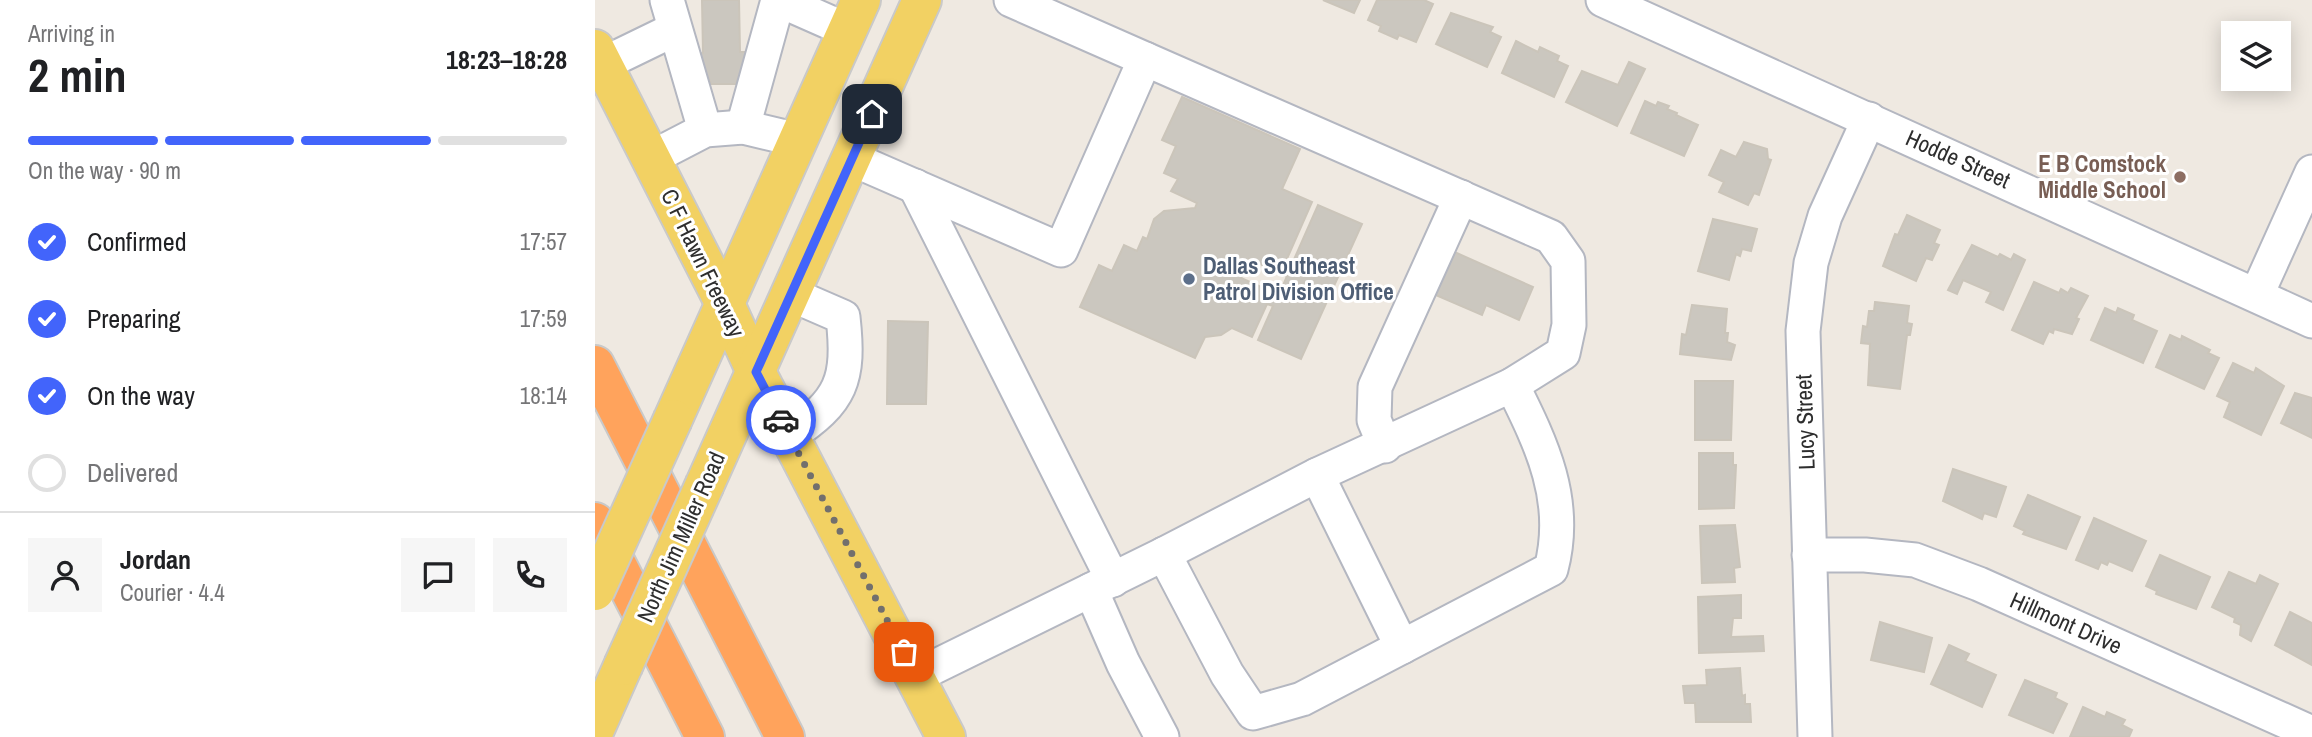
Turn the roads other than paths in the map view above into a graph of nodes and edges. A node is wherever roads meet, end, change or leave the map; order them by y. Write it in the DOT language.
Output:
graph roads {
  1 [pos="778,0"];
  2 [pos="922,0"];
  3 [pos="1011,0"];
  4 [pos="1603,0"];
  5 [pos="670,15"];
  6 [pos="854,15"];
  7 [pos="599,57"];
  8 [pos="1145,59"];
  9 [pos="1869,119"];
  10 [pos="743,127"];
  11 [pos="705,130"];
  12 [pos="798,140"];
  13 [pos="651,158"];
  14 [pos="852,159"];
  15 [pos="2312,172"];
  16 [pos="915,186"];
  17 [pos="1461,197"];
  18 [pos="790,294"];
  19 [pos="2257,294"];
  20 [pos="725,304"];
  21 [pos="2312,321"];
  22 [pos="595,365"];
  23 [pos="756,372"];
  24 [pos="1511,385"];
  25 [pos="789,436"];
  26 [pos="1385,446"];
  27 [pos="1317,475"];
  28 [pos="595,522"];
  29 [pos="1164,554"];
  30 [pos="1809,555"];
  31 [pos="1102,585"];
  32 [pos="595,591"];
  33 [pos="1402,647"];
  34 [pos="916,676"];
  35 [pos="595,729"];
  36 [pos="2312,733"];
  37 [pos="705,737"];
  38 [pos="785,737"];
  39 [pos="946,737"];
  40 [pos="1163,737"];
  41 [pos="1815,737"];
  1 -- 6 [label="street"];
  1 -- 10 [label="street"];
  2 -- 14 [label="main road, North Jim Miller Road"];
  3 -- 8 [label="street"];
  4 -- 9 [label="street, Hodde Street"];
  5 -- 7 [label="street"];
  5 -- 11 [label="street"];
  6 -- 12 [label="main road"];
  7 -- 13 [label="main road, C F Hawn Freeway"];
  8 -- 16 [label="street"];
  8 -- 17 [label="street"];
  9 -- 19 [label="street, Hodde Street"];
  9 -- 30 [label="street, Lucy Street"];
  10 -- 11 [label="street"];
  10 -- 12 [label="street"];
  11 -- 13 [label="street"];
  12 -- 14 [label="main road"];
  12 -- 20 [label="main road"];
  13 -- 20 [label="main road, C F Hawn Freeway"];
  14 -- 16 [label="street"];
  14 -- 18 [label="main road, North Jim Miller Road"];
  15 -- 19 [label="street"];
  16 -- 31 [label="street"];
  17 -- 24 [label="street"];
  17 -- 26 [label="street"];
  18 -- 23 [label="main road, North Jim Miller Road"];
  18 -- 25 [label="street"];
  19 -- 21 [label="street, Hodde Street"];
  20 -- 23 [label="main road, C F Hawn Freeway"];
  20 -- 32 [label="main road, bridge"];
  22 -- 38 [label="highway"];
  23 -- 25 [label="main road, C F Hawn Freeway"];
  23 -- 35 [label="main road, North Jim Miller Road, bridge"];
  24 -- 26 [label="street"];
  24 -- 33 [label="street"];
  25 -- 34 [label="main road, C F Hawn Freeway"];
  26 -- 27 [label="street"];
  27 -- 29 [label="street"];
  27 -- 33 [label="street"];
  28 -- 37 [label="highway"];
  29 -- 31 [label="street"];
  29 -- 33 [label="street"];
  30 -- 36 [label="street, Hillmont Drive"];
  30 -- 41 [label="street, Lucy Street"];
  31 -- 34 [label="street"];
  31 -- 40 [label="street"];
  34 -- 39 [label="main road, C F Hawn Freeway"];
}
